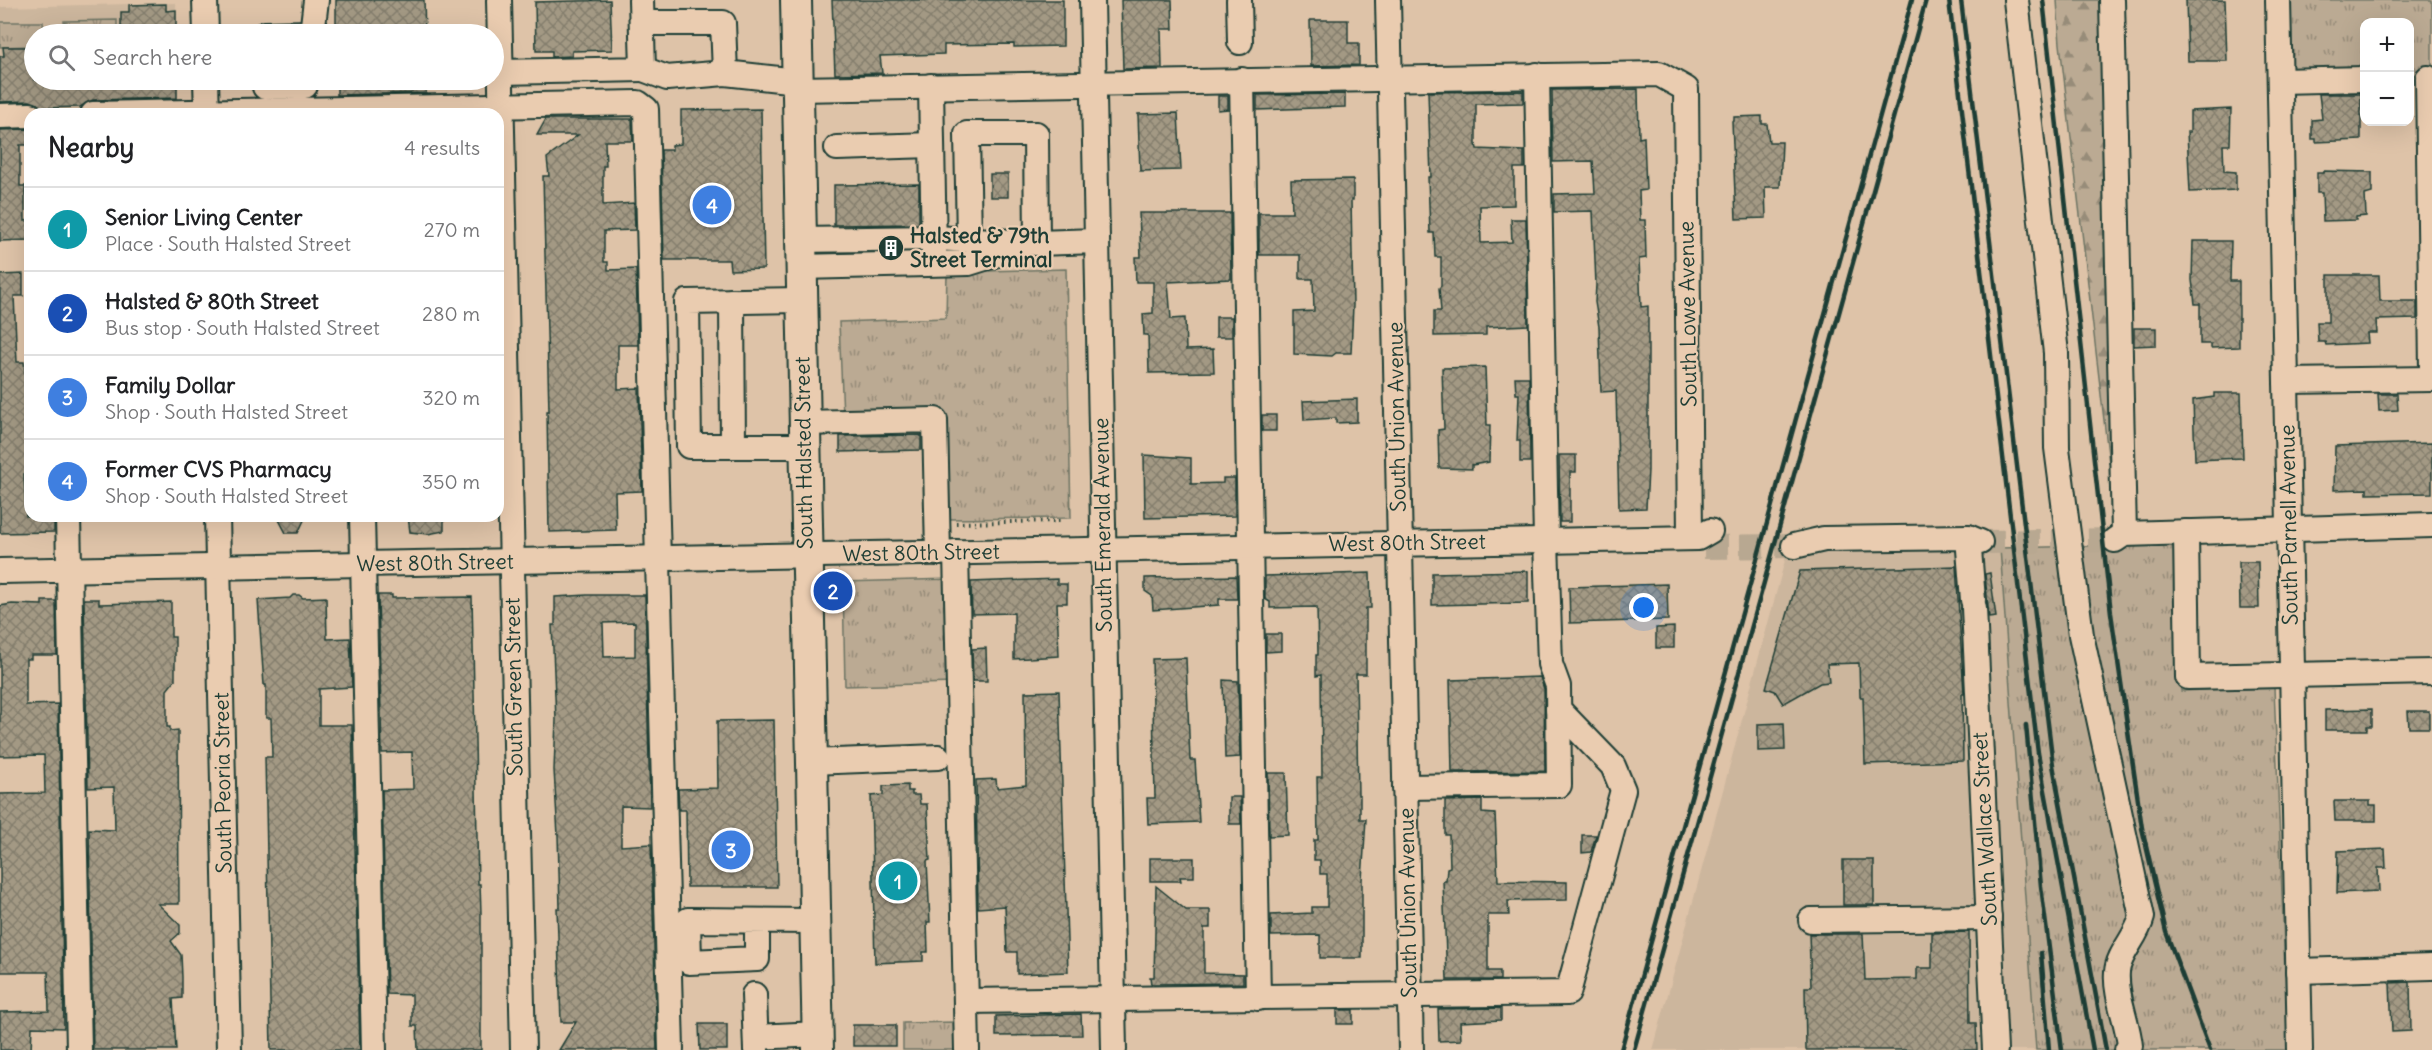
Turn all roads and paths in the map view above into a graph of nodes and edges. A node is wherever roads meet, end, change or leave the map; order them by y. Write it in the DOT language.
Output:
graph roads {
  1 [pos="205,0"];
  2 [pos="316,0"];
  3 [pos="499,0"];
  4 [pos="796,0"];
  5 [pos="1092,0"];
  6 [pos="1239,0"];
  7 [pos="1388,0"];
  8 [pos="2016,0"];
  9 [pos="2112,0"];
  10 [pos="2278,0"];
  11 [pos="642,12"];
  12 [pos="206,24"];
  13 [pos="313,24"];
  14 [pos="500,24"];
  15 [pos="1240,42"];
  16 [pos="643,69"];
  17 [pos="504,72"];
  18 [pos="725,74"];
  19 [pos="1537,75"];
  20 [pos="1389,77"];
  21 [pos="2423,78"];
  22 [pos="2360,79"];
  23 [pos="1242,80"];
  24 [pos="2280,81"];
  25 [pos="1093,83"];
  26 [pos="797,85"];
  27 [pos="931,86"];
  28 [pos="206,90"];
  29 [pos="502,90"];
  30 [pos="502,106"];
  31 [pos="207,108"];
  32 [pos="444,108"];
  33 [pos="24,115"];
  34 [pos="0,116"];
  35 [pos="932,145"];
  36 [pos="837,148"];
  37 [pos="504,197"];
  38 [pos="934,238"];
  39 [pos="969,239"];
  40 [pos="1097,241"];
  41 [pos="1037,243"];
  42 [pos="800,253"];
  43 [pos="934,263"];
  44 [pos="801,300"];
  45 [pos="732,301"];
  46 [pos="2432,369"];
  47 [pos="2432,379"];
  48 [pos="2286,381"];
  49 [pos="804,434"];
  50 [pos="733,446"];
  51 [pos="1060,521"];
  52 [pos="69,522"];
  53 [pos="217,522"];
  54 [pos="362,522"];
  55 [pos="955,524"];
  56 [pos="2432,525"];
  57 [pos="2289,529"];
  58 [pos="2186,532"];
  59 [pos="1797,538"];
  60 [pos="1701,539"];
  61 [pos="1546,541"];
  62 [pos="1400,543"];
  63 [pos="1250,546"];
  64 [pos="1104,549"];
  65 [pos="946,552"];
  66 [pos="806,556"];
  67 [pos="658,559"];
  68 [pos="512,562"];
  69 [pos="363,564"];
  70 [pos="219,567"];
  71 [pos="69,570"];
  72 [pos="0,572"];
  73 [pos="2432,672"];
  74 [pos="2292,675"];
  75 [pos="1558,709"];
  76 [pos="938,757"];
  77 [pos="811,762"];
  78 [pos="1406,787"];
  79 [pos="1989,918"];
  80 [pos="1811,920"];
  81 [pos="757,921"];
  82 [pos="814,921"];
  83 [pos="679,952"];
  84 [pos="2432,967"];
  85 [pos="2298,971"];
  86 [pos="754,996"];
  87 [pos="1410,997"];
  88 [pos="1258,998"];
  89 [pos="966,1001"];
  90 [pos="1113,1001"];
  91 [pos="818,1042"];
  92 [pos="756,1044"];
  93 [pos="79,1050"];
  94 [pos="229,1050"];
  95 [pos="374,1050"];
  96 [pos="523,1050"];
  97 [pos="671,1050"];
  98 [pos="968,1050"];
  99 [pos="1114,1050"];
  100 [pos="1412,1050"];
  101 [pos="1995,1050"];
  102 [pos="2127,1050"];
  103 [pos="2300,1050"];
  1 -- 12 [label="street"];
  2 -- 13 [label="street"];
  3 -- 14 [label="street, South Green Street"];
  4 -- 26 [label="main road, South Halsted Street"];
  5 -- 25 [label="street, South Emerald Avenue"];
  6 -- 15 [label="street"];
  7 -- 20 [label="street, South Union Avenue"];
  8 -- 102 [label="street"];
  9 -- 58 [label="street"];
  10 -- 24 [label="street, South Parnell Avenue"];
  11 -- 16 [label="street"];
  11 -- 18 [label="street"];
  16 -- 17 [label="street"];
  16 -- 18 [label="street"];
  18 -- 26 [label="street"];
  19 -- 20 [label="street"];
  19 -- 60 [label="street, South Lowe Avenue"];
  19 -- 61 [label="street"];
  20 -- 23 [label="street"];
  20 -- 62 [label="street, South Union Avenue"];
  21 -- 46 [label="street"];
  22 -- 24 [label="street"];
  23 -- 25 [label="street"];
  23 -- 63 [label="street"];
  24 -- 48 [label="street, South Parnell Avenue"];
  25 -- 27 [label="street"];
  25 -- 40 [label="street, South Emerald Avenue"];
  26 -- 27 [label="street"];
  26 -- 42 [label="main road, South Halsted Street"];
  27 -- 35 [label="street"];
  28 -- 31 [label="street"];
  29 -- 30 [label="street, South Green Street"];
  30 -- 32 [label="street"];
  30 -- 67 [label="street"];
  33 -- 34 [label="street"];
  35 -- 36 [label="street"];
  35 -- 38 [label="street"];
  37 -- 68 [label="street, South Green Street"];
  38 -- 39 [label="street"];
  38 -- 42 [label="street"];
  38 -- 43 [label="street"];
  39 -- 41 [label="street"];
  39 -- 41 [label="street"];
  40 -- 41 [label="street"];
  40 -- 64 [label="street, South Emerald Avenue"];
  41 -- 43 [label="street"];
  42 -- 43 [label="street"];
  42 -- 44 [label="main road, South Halsted Street"];
  44 -- 45 [label="street"];
  44 -- 49 [label="main road, South Halsted Street"];
  45 -- 50 [label="street"];
  45 -- 50 [label="street"];
  47 -- 48 [label="street"];
  48 -- 57 [label="street, South Parnell Avenue"];
  49 -- 50 [label="street"];
  49 -- 65 [label="street"];
  49 -- 66 [label="main road, South Halsted Street"];
  51 -- 55 [label="path"];
  52 -- 71 [label="street"];
  53 -- 70 [label="street, South Peoria Street"];
  54 -- 69 [label="street"];
  56 -- 57 [label="street"];
  57 -- 58 [label="street"];
  57 -- 74 [label="street, South Parnell Avenue"];
  58 -- 74 [label="street"];
  59 -- 79 [label="street, South Wallace Street"];
  60 -- 61 [label="street, West 80th Street"];
  61 -- 62 [label="street, West 80th Street"];
  61 -- 75 [label="street"];
  62 -- 63 [label="street, West 80th Street"];
  62 -- 78 [label="street, South Union Avenue"];
  63 -- 64 [label="street, West 80th Street"];
  63 -- 88 [label="street"];
  64 -- 65 [label="street, West 80th Street"];
  64 -- 90 [label="street, South Emerald Avenue"];
  65 -- 66 [label="street, West 80th Street"];
  65 -- 89 [label="street"];
  66 -- 67 [label="street, West 80th Street"];
  66 -- 77 [label="main road, South Halsted Street"];
  67 -- 68 [label="street, West 80th Street"];
  67 -- 83 [label="street"];
  68 -- 69 [label="street, West 80th Street"];
  68 -- 96 [label="street, South Green Street"];
  69 -- 70 [label="street, West 80th Street"];
  69 -- 95 [label="street"];
  70 -- 71 [label="street, West 80th Street"];
  70 -- 94 [label="street, South Peoria Street"];
  71 -- 72 [label="street, West 80th Street"];
  71 -- 93 [label="street"];
  73 -- 74 [label="street"];
  74 -- 85 [label="street, South Parnell Avenue"];
  75 -- 78 [label="street"];
  75 -- 87 [label="street"];
  76 -- 77 [label="street"];
  77 -- 82 [label="main road, South Halsted Street"];
  78 -- 87 [label="street, South Union Avenue"];
  79 -- 80 [label="street"];
  79 -- 101 [label="street, South Wallace Street"];
  81 -- 82 [label="street"];
  81 -- 83 [label="street"];
  81 -- 83 [label="street"];
  82 -- 91 [label="main road, South Halsted Street"];
  83 -- 97 [label="street"];
  84 -- 85 [label="street"];
  85 -- 103 [label="street, South Parnell Avenue"];
  86 -- 92 [label="street"];
  87 -- 88 [label="street"];
  87 -- 100 [label="street, South Union Avenue"];
  88 -- 90 [label="street"];
  89 -- 90 [label="street"];
  89 -- 98 [label="street"];
  90 -- 99 [label="street, South Emerald Avenue"];
  91 -- 92 [label="street"];
}
